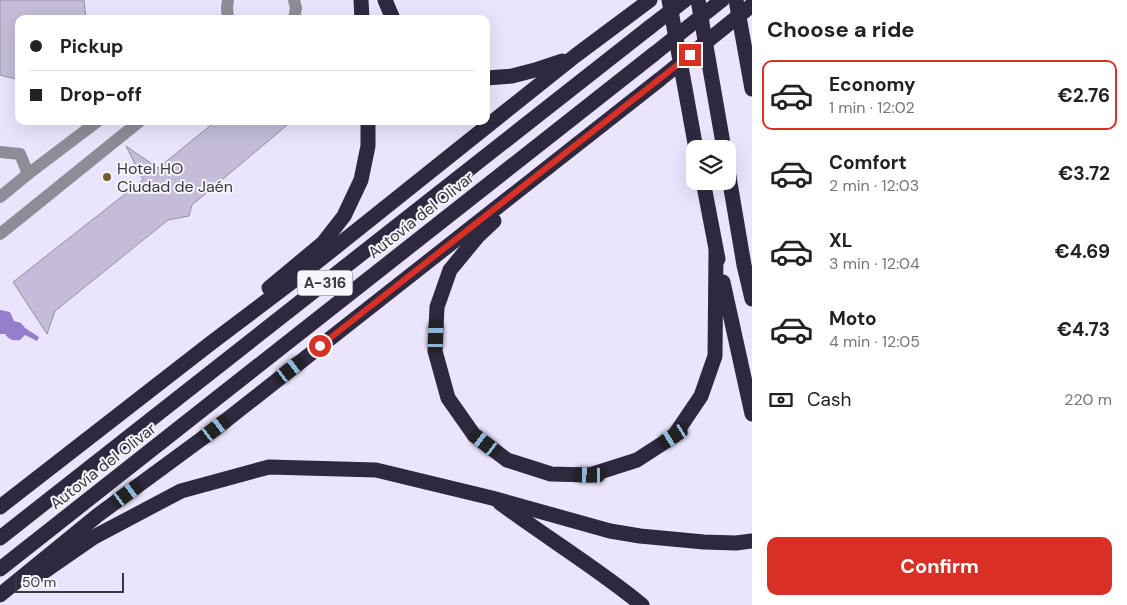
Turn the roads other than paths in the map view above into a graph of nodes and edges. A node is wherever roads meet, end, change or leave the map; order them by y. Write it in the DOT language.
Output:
graph roads {
  1 [pos="294,0"];
  2 [pos="361,0"];
  3 [pos="385,0"];
  4 [pos="669,0"];
  5 [pos="685,0"];
  6 [pos="698,0"];
  7 [pos="722,0"];
  8 [pos="736,0"];
  9 [pos="649,1"];
  10 [pos="228,2"];
  11 [pos="752,6"];
  12 [pos="221,15"];
  13 [pos="228,15"];
  14 [pos="295,15"];
  15 [pos="362,15"];
  16 [pos="391,15"];
  17 [pos="575,56"];
  18 [pos="490,78"];
  19 [pos="752,89"];
  20 [pos="490,124"];
  21 [pos="93,125"];
  22 [pos="135,125"];
  23 [pos="368,125"];
  24 [pos="489,125"];
  25 [pos="694,140"];
  26 [pos="722,140"];
  27 [pos="0,152"];
  28 [pos="546,168"];
  29 [pos="28,174"];
  30 [pos="705,190"];
  31 [pos="731,190"];
  32 [pos="0,197"];
  33 [pos="0,234"];
  34 [pos="716,251"];
  35 [pos="752,299"];
  36 [pos="211,342"];
  37 [pos="752,414"];
  38 [pos="492,498"];
  39 [pos="0,507"];
  40 [pos="0,538"];
  41 [pos="752,541"];
  42 [pos="0,569"];
  43 [pos="0,596"];
  44 [pos="0,601"];
  45 [pos="642,605"];
  1 -- 14 [label="street"];
  2 -- 15 [label="highway"];
  3 -- 16 [label="highway"];
  4 -- 25 [label="highway"];
  5 -- 40 [label="highway, Autovía del Olivar / A-316, bridge"];
  6 -- 26 [label="highway"];
  7 -- 42 [label="highway, Autovía del Olivar / A-316, bridge"];
  8 -- 19 [label="highway"];
  9 -- 17 [label="highway"];
  10 -- 12 [label="street"];
  10 -- 13 [label="street"];
  11 -- 28 [label="highway, bridge"];
  17 -- 18 [label="highway"];
  17 -- 20 [label="highway"];
  21 -- 29 [label="street"];
  22 -- 33 [label="street"];
  23 -- 36 [label="highway"];
  24 -- 36 [label="highway"];
  27 -- 29 [label="street"];
  28 -- 34 [label="highway"];
  28 -- 43 [label="highway"];
  29 -- 32 [label="street"];
  30 -- 34 [label="highway"];
  31 -- 35 [label="highway"];
  34 -- 37 [label="highway"];
  36 -- 39 [label="highway"];
  38 -- 41 [label="highway"];
  38 -- 44 [label="highway"];
  38 -- 45 [label="highway"];
}
